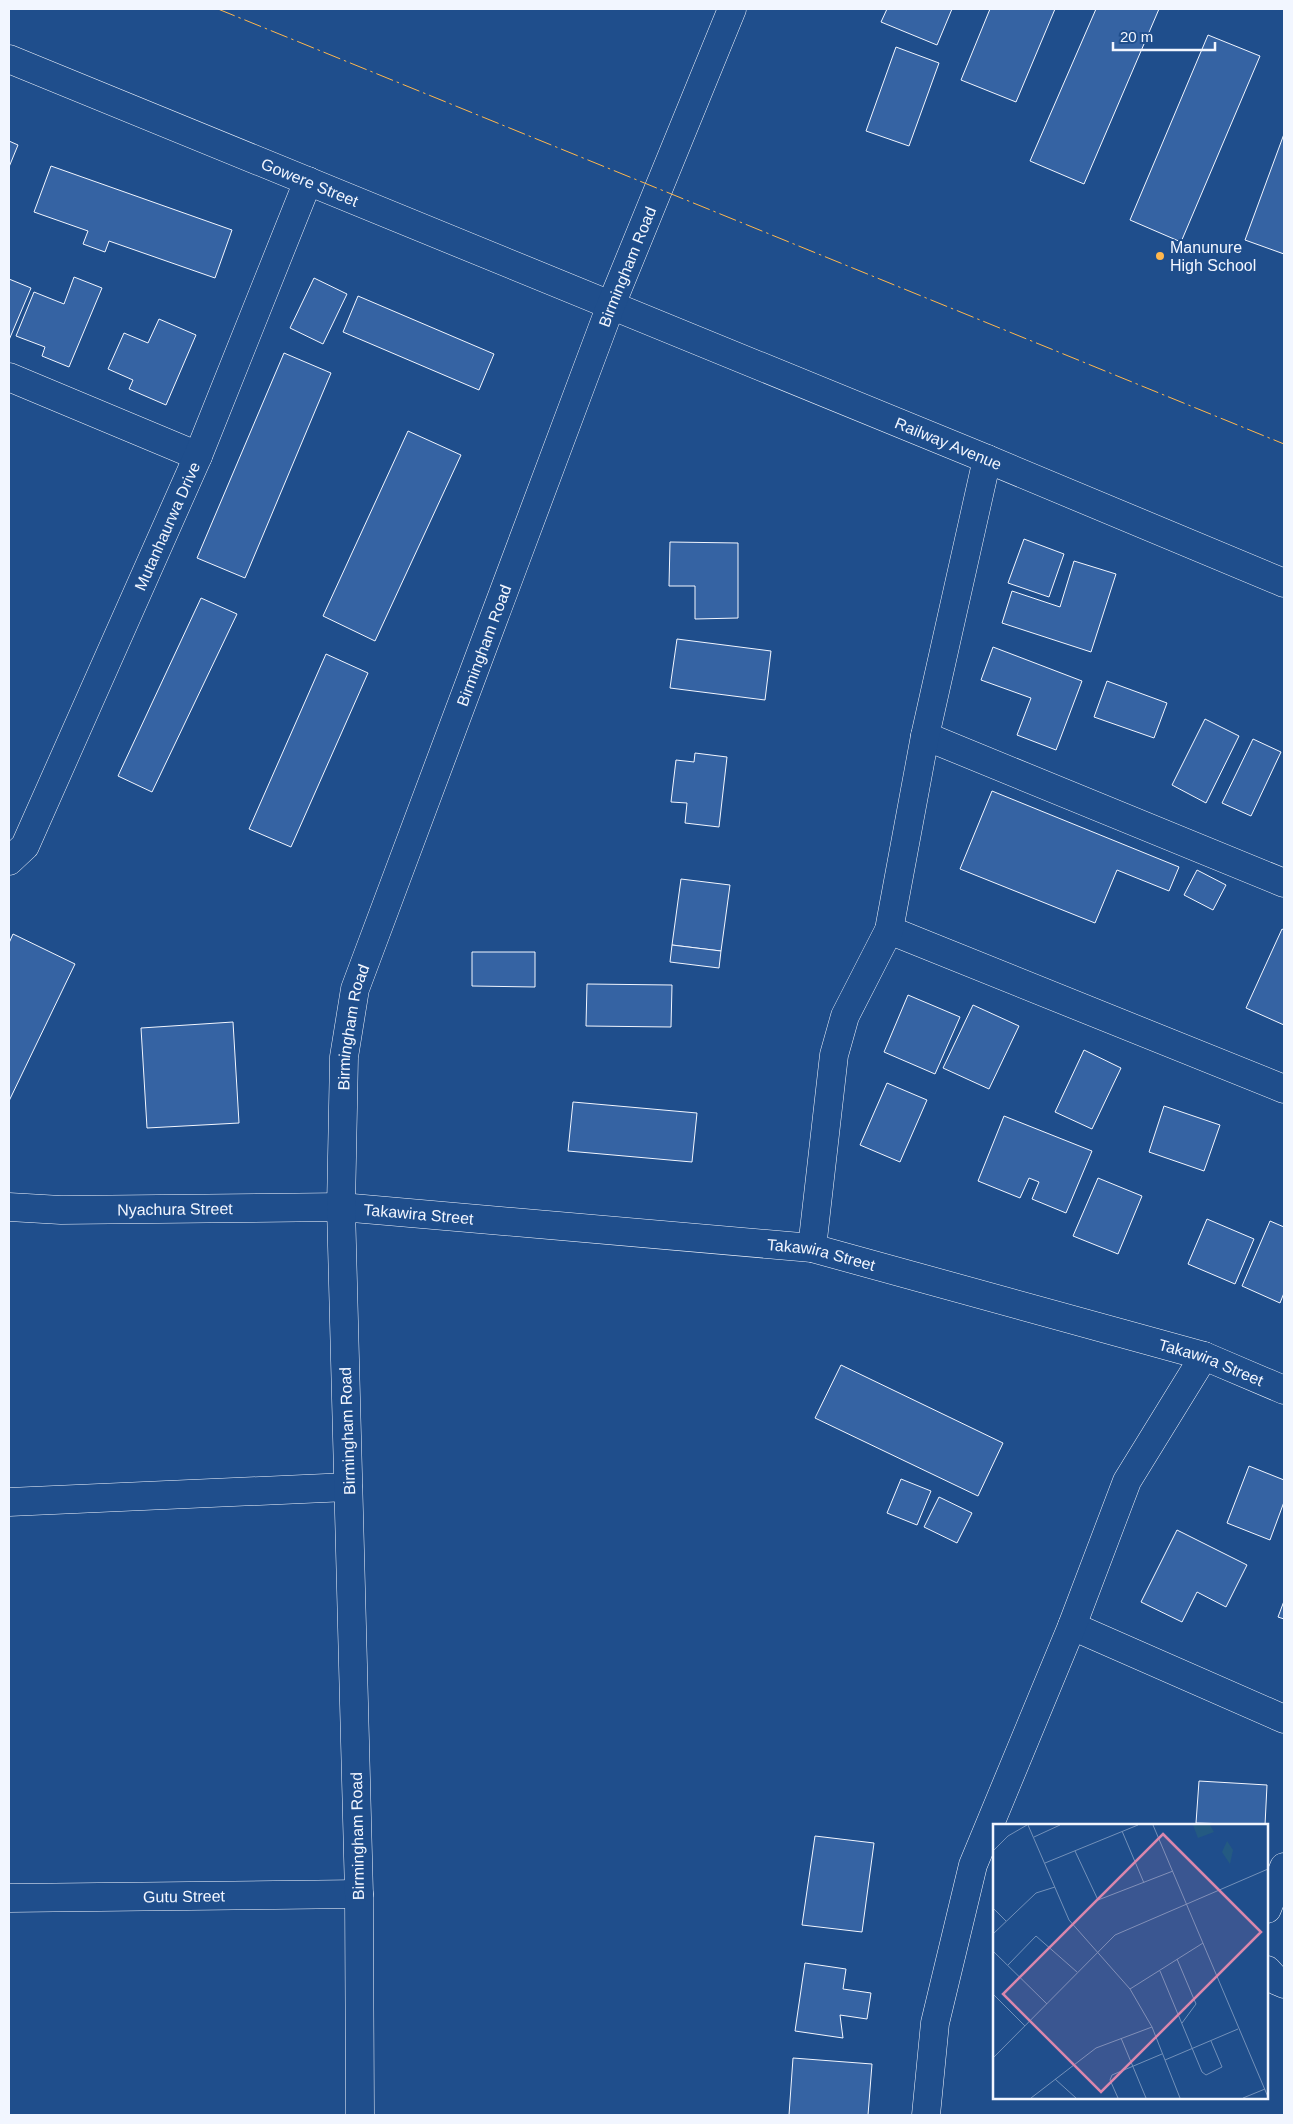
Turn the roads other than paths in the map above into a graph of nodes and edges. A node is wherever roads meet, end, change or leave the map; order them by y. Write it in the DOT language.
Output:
graph roads {
  1 [pos="732,9"];
  2 [pos="9,59"];
  3 [pos="308,181"];
  4 [pos="611,305"];
  5 [pos="9,377"];
  6 [pos="198,456"];
  7 [pos="987,459"];
  8 [pos="1284,583"];
  9 [pos="924,736"];
  10 [pos="9,861"];
  11 [pos="1284,883"];
  12 [pos="889,930"];
  13 [pos="1284,1090"];
  14 [pos="9,1207"];
  15 [pos="341,1207"];
  16 [pos="812,1248"];
  17 [pos="1204,1356"];
  18 [pos="1284,1390"];
  19 [pos="348,1487"];
  20 [pos="9,1502"];
  21 [pos="1072,1626"];
  22 [pos="1284,1719"];
  23 [pos="1284,1867"];
  24 [pos="359,1894"];
  25 [pos="9,1898"];
  26 [pos="1268,1907"];
  27 [pos="1268,1971"];
  28 [pos="1284,1984"];
  29 [pos="360,2115"];
  30 [pos="926,2115"];
  1 -- 4 [label="street, Birmingham Road"];
  2 -- 3 [label="street, Gowere Street"];
  3 -- 4 [label="street, Gowere Street"];
  3 -- 6 [label="street, Mutanhaurwa Drive"];
  4 -- 7 [label="street, Railway Avenue"];
  4 -- 15 [label="street, Birmingham Road"];
  5 -- 6 [label="street"];
  6 -- 10 [label="street, Mutanhaurwa Drive"];
  7 -- 8 [label="street, Railway Avenue"];
  7 -- 9 [label="street"];
  9 -- 11 [label="street"];
  9 -- 12 [label="street"];
  12 -- 13 [label="street"];
  12 -- 16 [label="street"];
  14 -- 15 [label="street, Nyachura Street"];
  15 -- 16 [label="street, Takawira Street"];
  15 -- 19 [label="street, Birmingham Road"];
  16 -- 17 [label="street, Takawira Street"];
  17 -- 18 [label="street, Takawira Street"];
  17 -- 21 [label="street"];
  19 -- 20 [label="street"];
  19 -- 24 [label="street, Birmingham Road"];
  21 -- 22 [label="street"];
  21 -- 30 [label="street"];
  23 -- 26 [label="street"];
  24 -- 25 [label="street, Gutu Street"];
  24 -- 29 [label="street, Birmingham Road"];
  27 -- 28 [label="street"];
}
